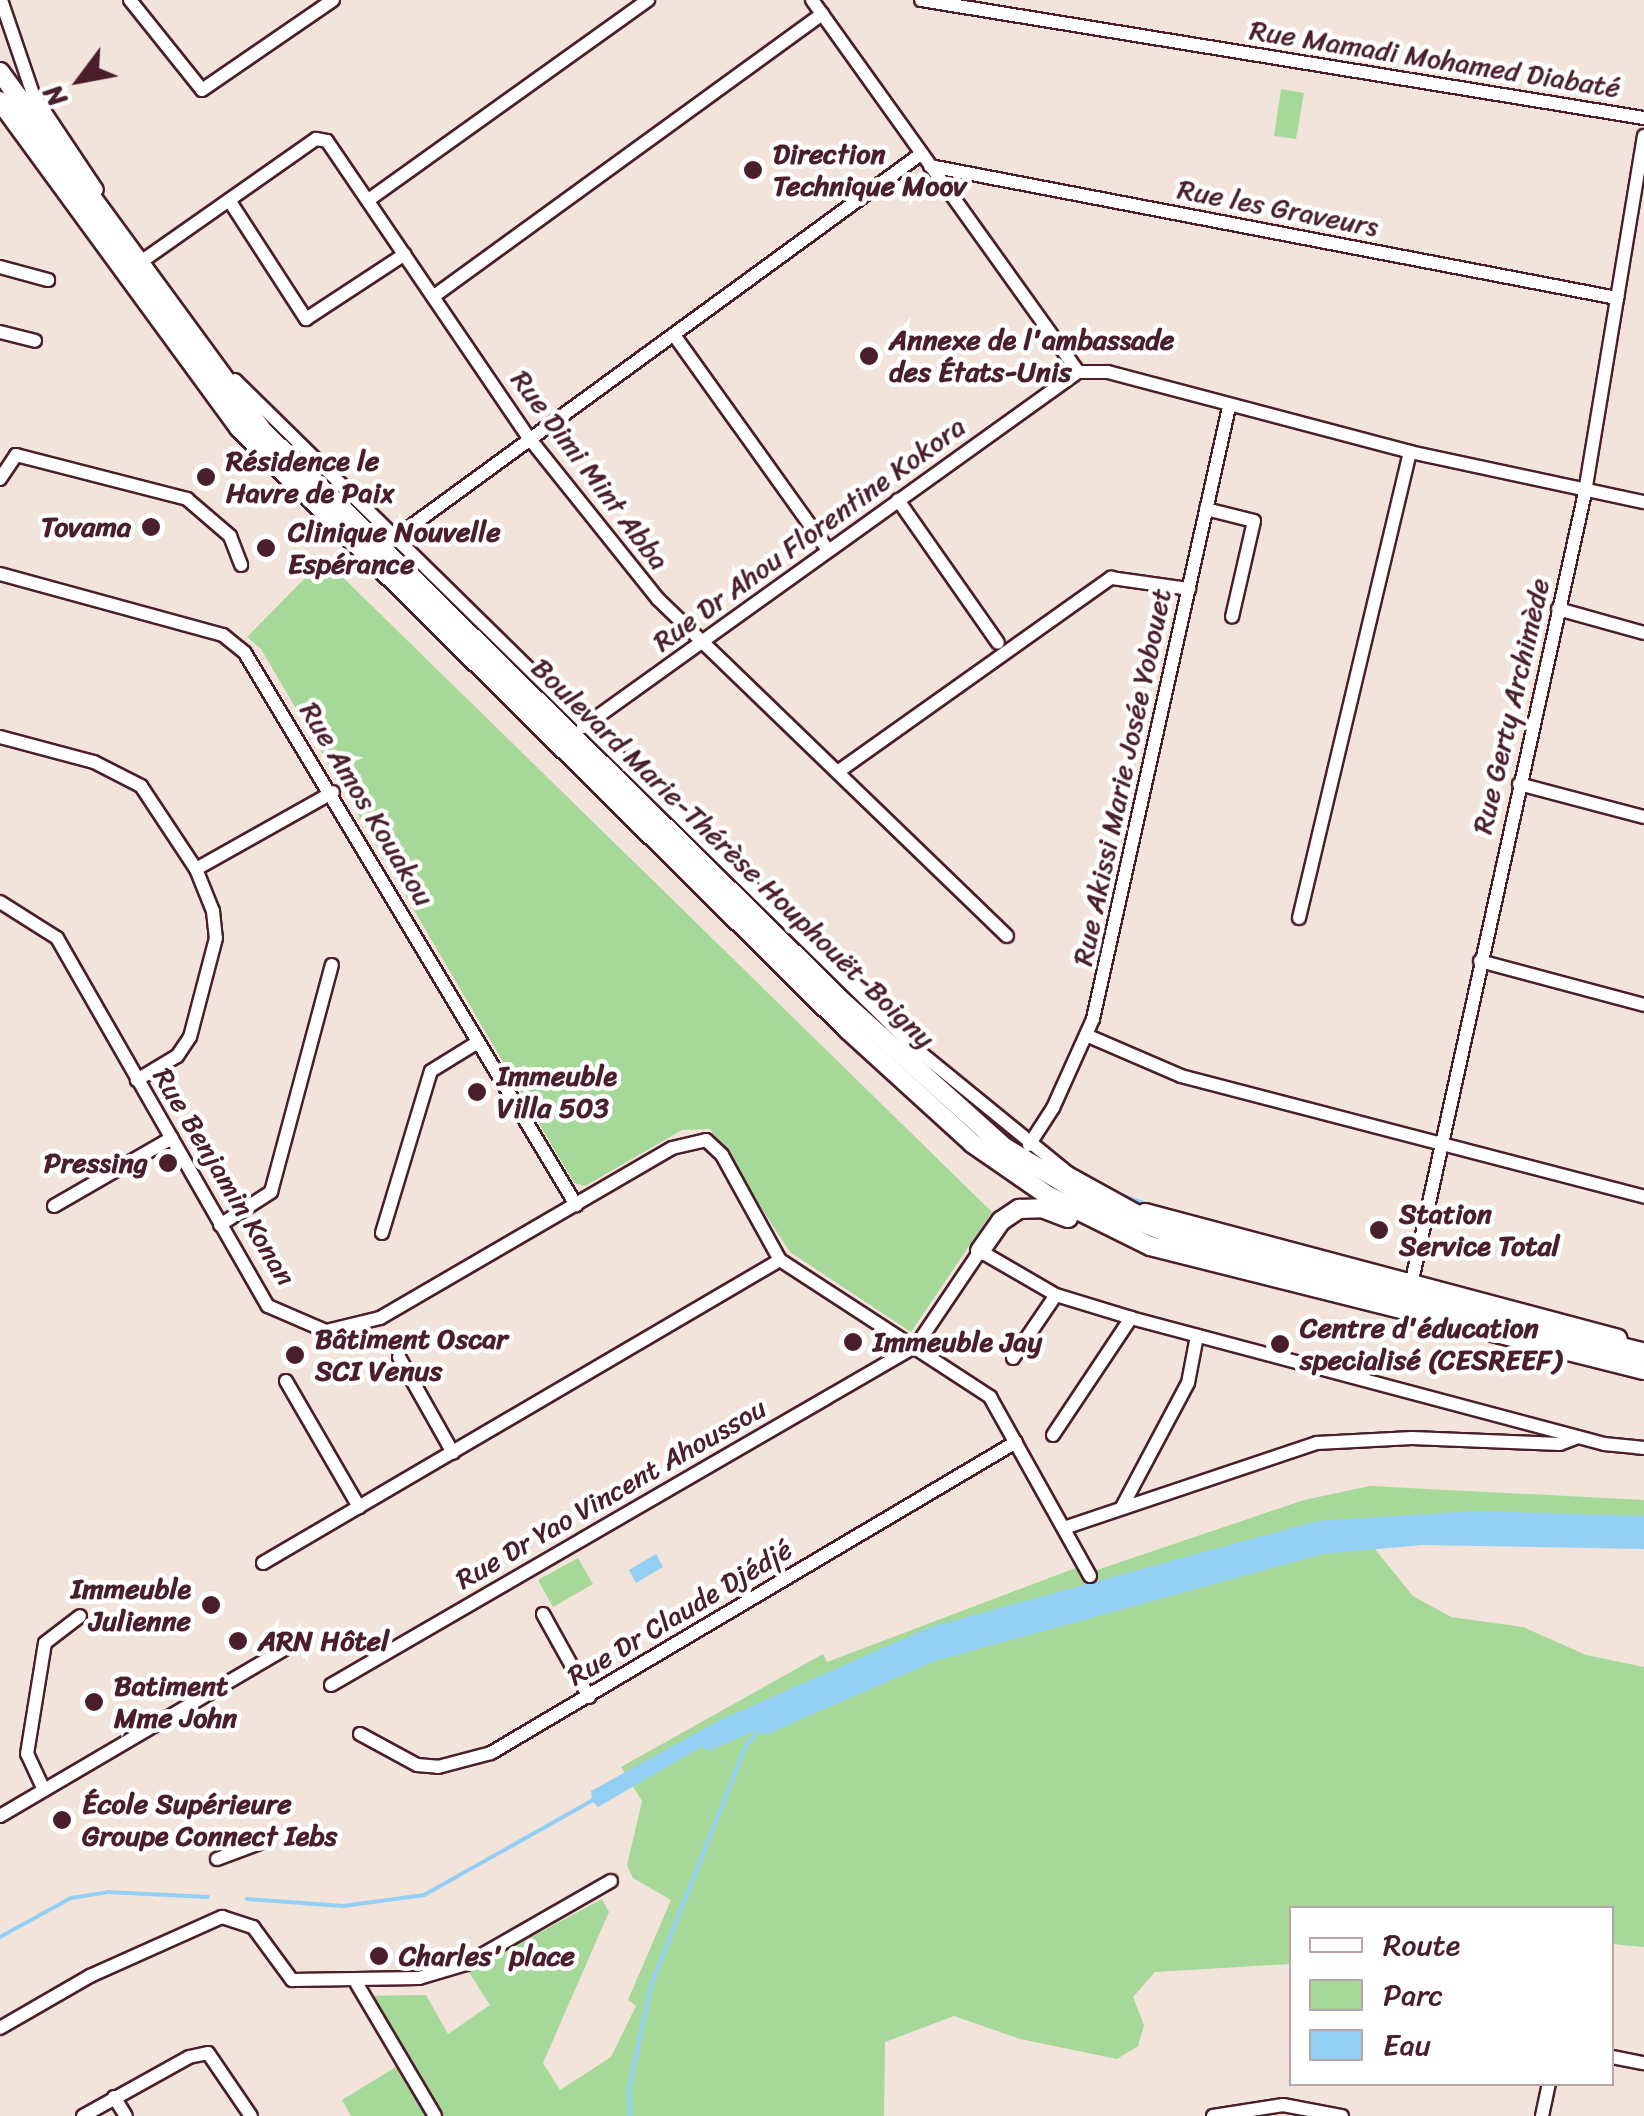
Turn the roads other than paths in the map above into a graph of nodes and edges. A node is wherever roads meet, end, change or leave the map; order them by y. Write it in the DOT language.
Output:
graph roads {
  1 [pos="1,0"];
  2 [pos="130,0"];
  3 [pos="333,0"];
  4 [pos="648,0"];
  5 [pos="812,0"];
  6 [pos="921,0"];
  7 [pos="822,14"];
  8 [pos="0,72"];
  9 [pos="0,101"];
  10 [pos="1644,118"];
  11 [pos="1644,136"];
  12 [pos="921,154"];
  13 [pos="930,166"];
  14 [pos="370,199"];
  15 [pos="228,200"];
  16 [pos="405,254"];
  17 [pos="150,255"];
  18 [pos="0,267"];
  19 [pos="48,280"];
  20 [pos="434,296"];
  21 [pos="1618,298"];
  22 [pos="0,332"];
  23 [pos="674,335"];
  24 [pos="35,341"];
  25 [pos="1078,372"];
  26 [pos="1229,407"];
  27 [pos="528,438"];
  28 [pos="1410,452"];
  29 [pos="0,479"];
  30 [pos="1585,492"];
  31 [pos="898,500"];
  32 [pos="1644,502"];
  33 [pos="1206,509"];
  34 [pos="396,538"];
  35 [pos="828,550"];
  36 [pos="241,565"];
  37 [pos="0,574"];
  38 [pos="1189,589"];
  39 [pos="1558,609"];
  40 [pos="1232,617"];
  41 [pos="1644,633"];
  42 [pos="702,640"];
  43 [pos="998,643"];
  44 [pos="583,727"];
  45 [pos="0,737"];
  46 [pos="839,770"];
  47 [pos="1519,784"];
  48 [pos="333,792"];
  49 [pos="1644,818"];
  50 [pos="196,869"];
  51 [pos="0,902"];
  52 [pos="1300,918"];
  53 [pos="1006,936"];
  54 [pos="1480,962"];
  55 [pos="332,965"];
  56 [pos="1644,1005"];
  57 [pos="1086,1035"];
  58 [pos="478,1042"];
  59 [pos="137,1080"];
  60 [pos="172,1138"];
  61 [pos="1441,1142"];
  62 [pos="1029,1144"];
  63 [pos="1644,1197"];
  64 [pos="576,1205"];
  65 [pos="54,1206"];
  66 [pos="1134,1210"];
  67 [pos="220,1225"];
  68 [pos="382,1233"];
  69 [pos="1176,1236"];
  70 [pos="1150,1246"];
  71 [pos="980,1251"];
  72 [pos="780,1260"];
  73 [pos="1410,1285"];
  74 [pos="1056,1296"];
  75 [pos="1132,1318"];
  76 [pos="1197,1336"];
  77 [pos="916,1346"];
  78 [pos="1644,1352"];
  79 [pos="399,1358"];
  80 [pos="1013,1358"];
  81 [pos="1644,1370"];
  82 [pos="286,1381"];
  83 [pos="1052,1435"];
  84 [pos="1578,1437"];
  85 [pos="1016,1442"];
  86 [pos="1644,1448"];
  87 [pos="453,1453"];
  88 [pos="360,1507"];
  89 [pos="1122,1507"];
  90 [pos="1064,1528"];
  91 [pos="263,1563"];
  92 [pos="1090,1576"];
  93 [pos="543,1614"];
  94 [pos="80,1616"];
  95 [pos="302,1639"];
  96 [pos="331,1685"];
  97 [pos="590,1696"];
  98 [pos="360,1734"];
  99 [pos="44,1790"];
  100 [pos="0,1816"];
  101 [pos="257,1844"];
  102 [pos="217,1859"];
  103 [pos="611,1882"];
  104 [pos="357,1984"];
  105 [pos="0,2028"];
  106 [pos="1614,2056"];
  107 [pos="1644,2063"];
  108 [pos="1549,2086"];
  109 [pos="114,2097"];
  110 [pos="83,2116"];
  111 [pos="126,2116"];
  112 [pos="251,2116"];
  113 [pos="435,2116"];
  114 [pos="1213,2116"];
  115 [pos="1342,2116"];
  116 [pos="1542,2116"];
  1 -- 17 [label="street"];
  2 -- 3 [label="street"];
  4 -- 14 [label="street"];
  5 -- 7 [label="street"];
  6 -- 10 [label="street, Rue Mamadi Mohamed Diabaté"];
  7 -- 12 [label="street"];
  7 -- 20 [label="street"];
  8 -- 69 [label="main road, Boulevard Marie-Thérèse Houphouët-Boigny"];
  9 -- 70 [label="main road, Boulevard Marie-Thérèse Houphouët-Boigny"];
  11 -- 21 [label="street, Rue Gerty Archimède"];
  12 -- 13 [label="street"];
  12 -- 23 [label="street"];
  13 -- 21 [label="street, Rue les Graveurs"];
  13 -- 25 [label="street"];
  14 -- 15 [label="street, Rue Dimi Mint Abba"];
  14 -- 16 [label="street, Rue Dimi Mint Abba"];
  15 -- 16 [label="street"];
  15 -- 17 [label="street, Rue Dimi Mint Abba"];
  16 -- 20 [label="street, Rue Dimi Mint Abba"];
  17 -- 34 [label="street"];
  18 -- 19 [label="street"];
  20 -- 27 [label="street, Rue Dimi Mint Abba"];
  21 -- 30 [label="street, Rue Gerty Archimède"];
  22 -- 24 [label="street"];
  23 -- 27 [label="street"];
  23 -- 35 [label="street"];
  25 -- 26 [label="street"];
  25 -- 31 [label="street, Rue Dr Ahou Florentine Kokora"];
  26 -- 28 [label="street"];
  26 -- 33 [label="street, Rue Akissi Marie Josée Yobouet"];
  27 -- 34 [label="street"];
  27 -- 42 [label="street, Rue Dimi Mint Abba"];
  28 -- 30 [label="street"];
  28 -- 52 [label="street"];
  29 -- 36 [label="street"];
  30 -- 32 [label="street"];
  30 -- 39 [label="street, Rue Gerty Archimède"];
  31 -- 35 [label="street, Rue Dr Ahou Florentine Kokora"];
  31 -- 43 [label="street"];
  33 -- 38 [label="street, Rue Akissi Marie Josée Yobouet"];
  33 -- 40 [label="street"];
  34 -- 44 [label="street"];
  35 -- 42 [label="street, Rue Dr Ahou Florentine Kokora"];
  37 -- 48 [label="street, Rue Amos Kouakou"];
  38 -- 46 [label="street"];
  38 -- 57 [label="street, Rue Akissi Marie Josée Yobouet"];
  39 -- 41 [label="street"];
  39 -- 47 [label="street, Rue Gerty Archimède"];
  42 -- 44 [label="street, Rue Dr Ahou Florentine Kokora"];
  42 -- 46 [label="street, Rue Dimi Mint Abba"];
  44 -- 62 [label="street"];
  45 -- 50 [label="street"];
  46 -- 53 [label="street, Rue Dimi Mint Abba"];
  47 -- 49 [label="street"];
  47 -- 54 [label="street, Rue Gerty Archimède"];
  48 -- 50 [label="street"];
  48 -- 58 [label="street, Rue Amos Kouakou"];
  50 -- 59 [label="street"];
  51 -- 59 [label="street, Rue Benjamin Konan"];
  54 -- 56 [label="street"];
  54 -- 61 [label="street, Rue Gerty Archimède"];
  55 -- 67 [label="street"];
  57 -- 61 [label="street"];
  57 -- 62 [label="street, Rue Akissi Marie Josée Yobouet"];
  58 -- 64 [label="street, Rue Amos Kouakou"];
  58 -- 68 [label="street"];
  59 -- 60 [label="street, Rue Benjamin Konan"];
  60 -- 65 [label="street"];
  60 -- 67 [label="street, Rue Benjamin Konan"];
  61 -- 63 [label="street"];
  61 -- 73 [label="street, Rue Gerty Archimède"];
  62 -- 66 [label="street"];
  64 -- 67 [label="street, Rue Benjamin Konan"];
  64 -- 72 [label="street, Rue Benjamin Konan"];
  66 -- 69 [label="street"];
  66 -- 73 [label="main road"];
  69 -- 78 [label="main road, Boulevard Marie-Thérèse Houphouët-Boigny"];
  70 -- 71 [label="main road"];
  70 -- 81 [label="main road, Boulevard Marie-Thérèse Houphouët-Boigny"];
  71 -- 74 [label="street"];
  71 -- 77 [label="street"];
  72 -- 77 [label="street"];
  72 -- 87 [label="street"];
  73 -- 78 [label="main road"];
  74 -- 75 [label="street"];
  74 -- 80 [label="street"];
  75 -- 76 [label="street"];
  75 -- 83 [label="street"];
  76 -- 84 [label="street"];
  76 -- 89 [label="street"];
  77 -- 85 [label="street"];
  77 -- 96 [label="street, Rue Dr Yao Vincent Ahoussou"];
  79 -- 87 [label="street"];
  82 -- 88 [label="street"];
  84 -- 86 [label="street"];
  84 -- 89 [label="street"];
  85 -- 90 [label="street"];
  85 -- 97 [label="street, Rue Dr Claude Djédjé"];
  87 -- 88 [label="street"];
  88 -- 91 [label="street"];
  89 -- 90 [label="street"];
  90 -- 92 [label="street"];
  93 -- 97 [label="street"];
  94 -- 99 [label="street"];
  95 -- 99 [label="street"];
  97 -- 98 [label="street, Rue Dr Claude Djédjé"];
  99 -- 100 [label="street"];
  101 -- 102 [label="street"];
  103 -- 104 [label="street"];
  104 -- 105 [label="street"];
  104 -- 113 [label="street"];
  106 -- 107 [label="street"];
  108 -- 116 [label="street"];
  109 -- 110 [label="street"];
  109 -- 111 [label="street"];
  109 -- 112 [label="street"];
  114 -- 115 [label="street"];
}
